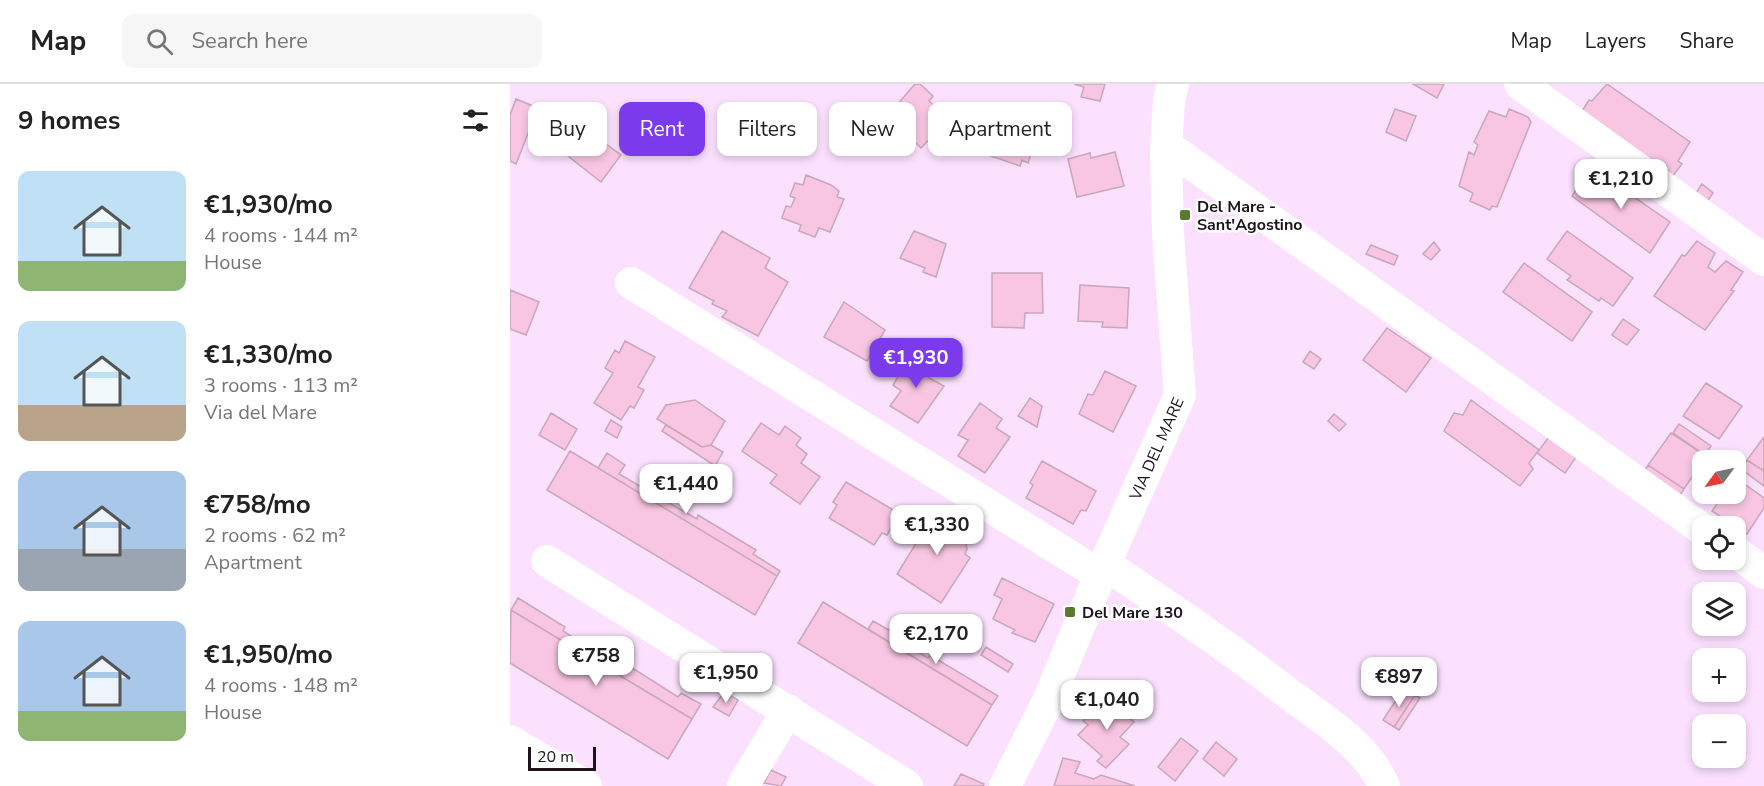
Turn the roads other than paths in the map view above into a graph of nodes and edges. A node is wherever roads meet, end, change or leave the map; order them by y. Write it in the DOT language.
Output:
graph roads {
  1 [pos="1173,84"];
  2 [pos="1520,84"];
  3 [pos="1167,146"];
  4 [pos="1764,260"];
  5 [pos="631,283"];
  6 [pos="1692,522"];
  7 [pos="1746,560"];
  8 [pos="547,561"];
  9 [pos="1103,569"];
  10 [pos="1764,573"];
  11 [pos="788,710"];
  12 [pos="510,741"];
  13 [pos="510,767"];
  14 [pos="541,786"];
  15 [pos="586,786"];
  16 [pos="744,786"];
  17 [pos="907,786"];
  18 [pos="1005,786"];
  19 [pos="1384,786"];
  1 -- 3 [label="street, VIA DEL MARE"];
  2 -- 4 [label="street"];
  3 -- 6 [label="street"];
  3 -- 9 [label="street, VIA DEL MARE"];
  5 -- 9 [label="street"];
  7 -- 10 [label="street"];
  8 -- 11 [label="street"];
  9 -- 18 [label="street, VIA DEL MARE"];
  9 -- 19 [label="street"];
  11 -- 16 [label="street"];
  11 -- 17 [label="street"];
  12 -- 15 [label="street"];
  13 -- 14 [label="street"];
}
